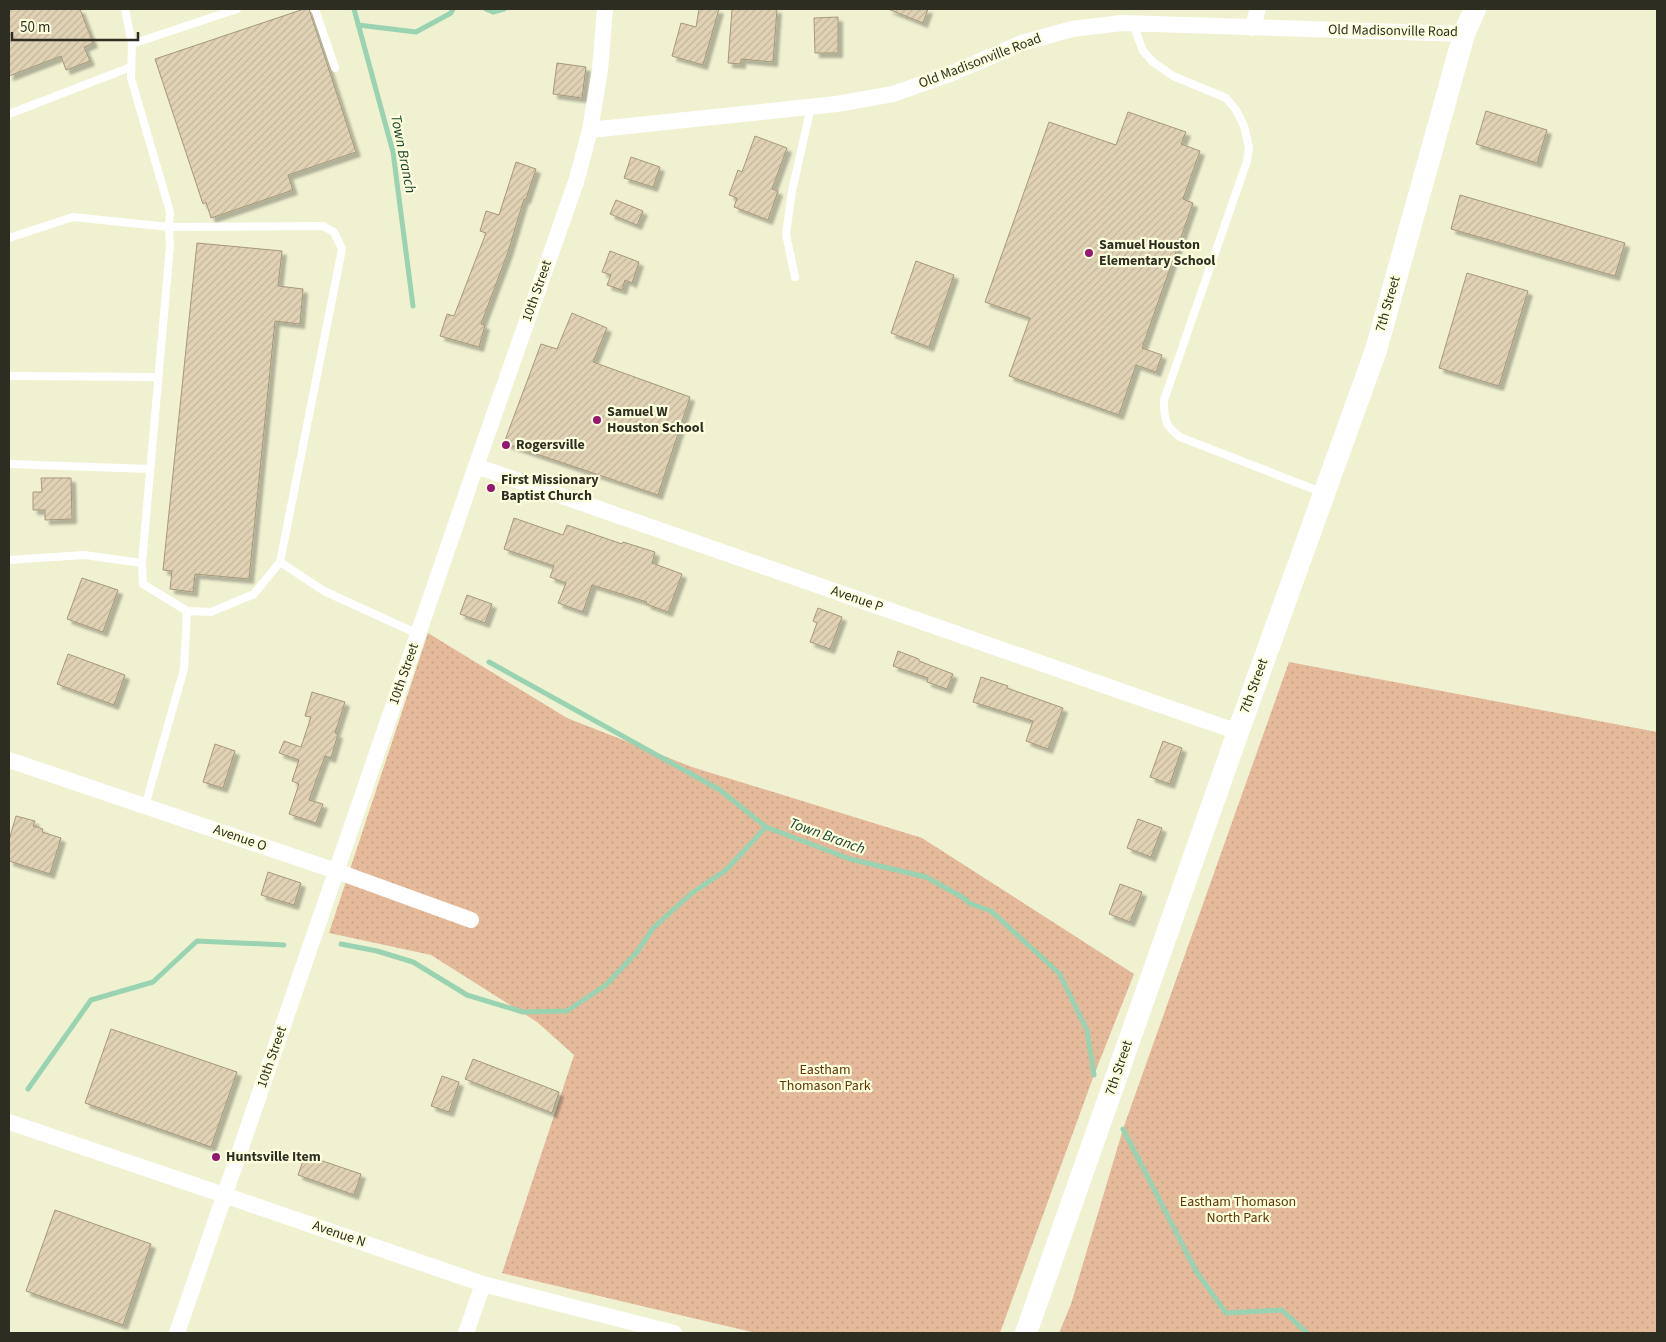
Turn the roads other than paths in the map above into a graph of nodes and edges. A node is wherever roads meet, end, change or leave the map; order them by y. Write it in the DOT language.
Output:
graph roads {
  1 [pos="125,9"];
  2 [pos="237,9"];
  3 [pos="315,9"];
  4 [pos="605,9"];
  5 [pos="1258,9"];
  6 [pos="1475,9"];
  7 [pos="1134,24"];
  8 [pos="1252,28"];
  9 [pos="1464,34"];
  10 [pos="132,44"];
  11 [pos="131,67"];
  12 [pos="335,68"];
  13 [pos="811,107"];
  14 [pos="9,114"];
  15 [pos="590,130"];
  16 [pos="168,227"];
  17 [pos="9,238"];
  18 [pos="795,277"];
  19 [pos="9,376"];
  20 [pos="158,377"];
  21 [pos="9,464"];
  22 [pos="476,466"];
  23 [pos="150,469"];
  24 [pos="1324,493"];
  25 [pos="9,560"];
  26 [pos="280,562"];
  27 [pos="142,563"];
  28 [pos="187,611"];
  29 [pos="418,634"];
  30 [pos="1238,732"];
  31 [pos="9,760"];
  32 [pos="144,806"];
  33 [pos="336,871"];
  34 [pos="471,920"];
  35 [pos="9,1122"];
  36 [pos="224,1194"];
  37 [pos="483,1284"];
  38 [pos="177,1333"];
  39 [pos="466,1333"];
  40 [pos="674,1333"];
  41 [pos="1026,1333"];
  1 -- 10 [label="lane"];
  2 -- 10 [label="lane"];
  3 -- 12 [label="lane"];
  4 -- 15 [label="street, 10th Street"];
  5 -- 8 [label="street"];
  6 -- 9 [label="street, Old Madisonville Road"];
  7 -- 8 [label="street, Old Madisonville Road"];
  7 -- 13 [label="street, Old Madisonville Road"];
  7 -- 24 [label="lane"];
  8 -- 9 [label="street, Old Madisonville Road"];
  9 -- 24 [label="street, 7th Street"];
  10 -- 11 [label="lane"];
  11 -- 14 [label="lane"];
  11 -- 16 [label="lane"];
  13 -- 15 [label="street, Old Madisonville Road"];
  13 -- 18 [label="lane"];
  15 -- 22 [label="street, 10th Street"];
  16 -- 17 [label="lane"];
  16 -- 20 [label="lane"];
  16 -- 26 [label="lane"];
  19 -- 20 [label="lane"];
  20 -- 23 [label="lane"];
  21 -- 23 [label="lane"];
  22 -- 29 [label="street, 10th Street"];
  22 -- 30 [label="street, Avenue P"];
  23 -- 27 [label="lane"];
  24 -- 30 [label="street, 7th Street"];
  25 -- 27 [label="lane"];
  26 -- 28 [label="lane"];
  26 -- 29 [label="lane"];
  27 -- 28 [label="lane"];
  28 -- 32 [label="lane"];
  29 -- 33 [label="street, 10th Street"];
  30 -- 41 [label="street, 7th Street"];
  31 -- 32 [label="street, Avenue O"];
  32 -- 33 [label="street, Avenue O"];
  33 -- 34 [label="street, Avenue O"];
  33 -- 36 [label="street, 10th Street"];
  35 -- 36 [label="street, Avenue N"];
  36 -- 37 [label="street, Avenue N"];
  36 -- 38 [label="street, 10th Street"];
  37 -- 39 [label="street"];
  37 -- 40 [label="street, Avenue N"];
}
